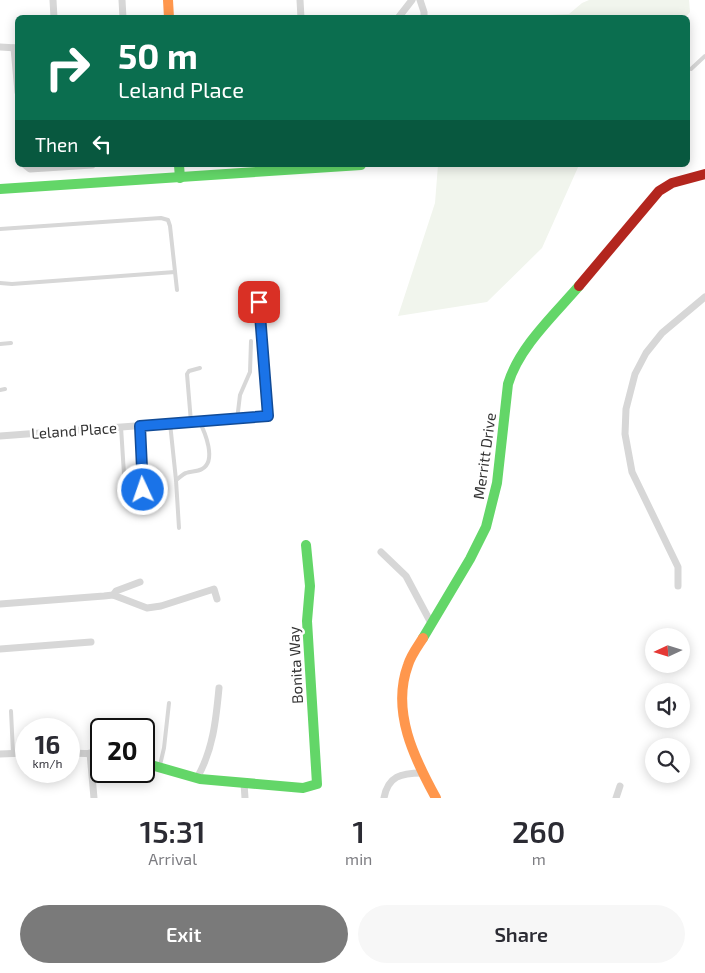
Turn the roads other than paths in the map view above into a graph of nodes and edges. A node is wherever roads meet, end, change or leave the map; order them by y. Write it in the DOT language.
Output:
graph roads {
  1 [pos="53,0"];
  2 [pos="122,0"];
  3 [pos="168,0"];
  4 [pos="300,0"];
  5 [pos="412,0"];
  6 [pos="420,0"];
  7 [pos="54,15"];
  8 [pos="123,15"];
  9 [pos="169,15"];
  10 [pos="301,15"];
  11 [pos="400,15"];
  12 [pos="424,15"];
  13 [pos="0,46"];
  14 [pos="15,48"];
  15 [pos="705,56"];
  16 [pos="691,69"];
  17 [pos="28,167"];
  18 [pos="55,167"];
  19 [pos="179,167"];
  20 [pos="306,167"];
  21 [pos="278,168"];
  22 [pos="705,174"];
  23 [pos="180,178"];
  24 [pos="0,189"];
  25 [pos="0,229"];
  26 [pos="175,272"];
  27 [pos="0,283"];
  28 [pos="176,290"];
  29 [pos="705,297"];
  30 [pos="259,302"];
  31 [pos="251,341"];
  32 [pos="11,343"];
  33 [pos="0,344"];
  34 [pos="200,368"];
  35 [pos="5,389"];
  36 [pos="0,390"];
  37 [pos="268,416"];
  38 [pos="237,420"];
  39 [pos="199,421"];
  40 [pos="191,422"];
  41 [pos="170,423"];
  42 [pos="140,426"];
  43 [pos="121,427"];
  44 [pos="0,436"];
  45 [pos="176,480"];
  46 [pos="179,528"];
  47 [pos="306,545"];
  48 [pos="381,552"];
  49 [pos="140,582"];
  50 [pos="678,586"];
  51 [pos="113,595"];
  52 [pos="217,598"];
  53 [pos="0,604"];
  54 [pos="431,623"];
  55 [pos="91,642"];
  56 [pos="0,649"];
  57 [pos="219,688"];
  58 [pos="169,703"];
  59 [pos="11,711"];
  60 [pos="13,753"];
  61 [pos="80,753"];
  62 [pos="90,753"];
  63 [pos="0,754"];
  64 [pos="155,767"];
  65 [pos="159,768"];
  66 [pos="422,774"];
  67 [pos="197,778"];
  68 [pos="93,783"];
  69 [pos="244,783"];
  70 [pos="620,786"];
  71 [pos="94,798"];
  72 [pos="245,798"];
  73 [pos="384,798"];
  74 [pos="436,798"];
  75 [pos="616,798"];
  1 -- 7 [label="street"];
  2 -- 8 [label="street"];
  3 -- 9 [label="street"];
  4 -- 10 [label="street"];
  5 -- 11 [label="street"];
  6 -- 12 [label="street"];
  13 -- 14 [label="street"];
  15 -- 16 [label="lane"];
  17 -- 18 [label="street"];
  19 -- 23 [label="street"];
  20 -- 21 [label="street"];
  21 -- 23 [label="street"];
  22 -- 54 [label="street, Merritt Drive"];
  23 -- 24 [label="street"];
  25 -- 26 [label="lane"];
  26 -- 27 [label="lane"];
  26 -- 28 [label="lane"];
  29 -- 50 [label="street"];
  30 -- 37 [label="lane"];
  31 -- 38 [label="lane"];
  32 -- 33 [label="lane"];
  34 -- 40 [label="lane"];
  35 -- 36 [label="lane"];
  37 -- 38 [label="street, Leland Place"];
  38 -- 39 [label="street, Leland Place"];
  39 -- 40 [label="street, Leland Place"];
  39 -- 45 [label="lane"];
  40 -- 41 [label="street, Leland Place"];
  41 -- 42 [label="street, Leland Place"];
  41 -- 45 [label="lane"];
  42 -- 43 [label="street, Leland Place"];
  42 -- 43 [label="lane"];
  43 -- 44 [label="street, Leland Place"];
  45 -- 46 [label="lane"];
  47 -- 69 [label="street, Bonita Way"];
  48 -- 54 [label="street"];
  49 -- 51 [label="street"];
  51 -- 52 [label="street"];
  51 -- 53 [label="street"];
  54 -- 66 [label="street, Merritt Drive"];
  55 -- 56 [label="street"];
  57 -- 67 [label="street"];
  58 -- 65 [label="lane"];
  59 -- 60 [label="lane"];
  60 -- 63 [label="street"];
  61 -- 62 [label="street"];
  64 -- 65 [label="street"];
  65 -- 67 [label="street"];
  66 -- 73 [label="street"];
  66 -- 74 [label="street, Merritt Drive"];
  67 -- 69 [label="street"];
  68 -- 71 [label="street"];
  69 -- 72 [label="street"];
  70 -- 75 [label="street"];
}
